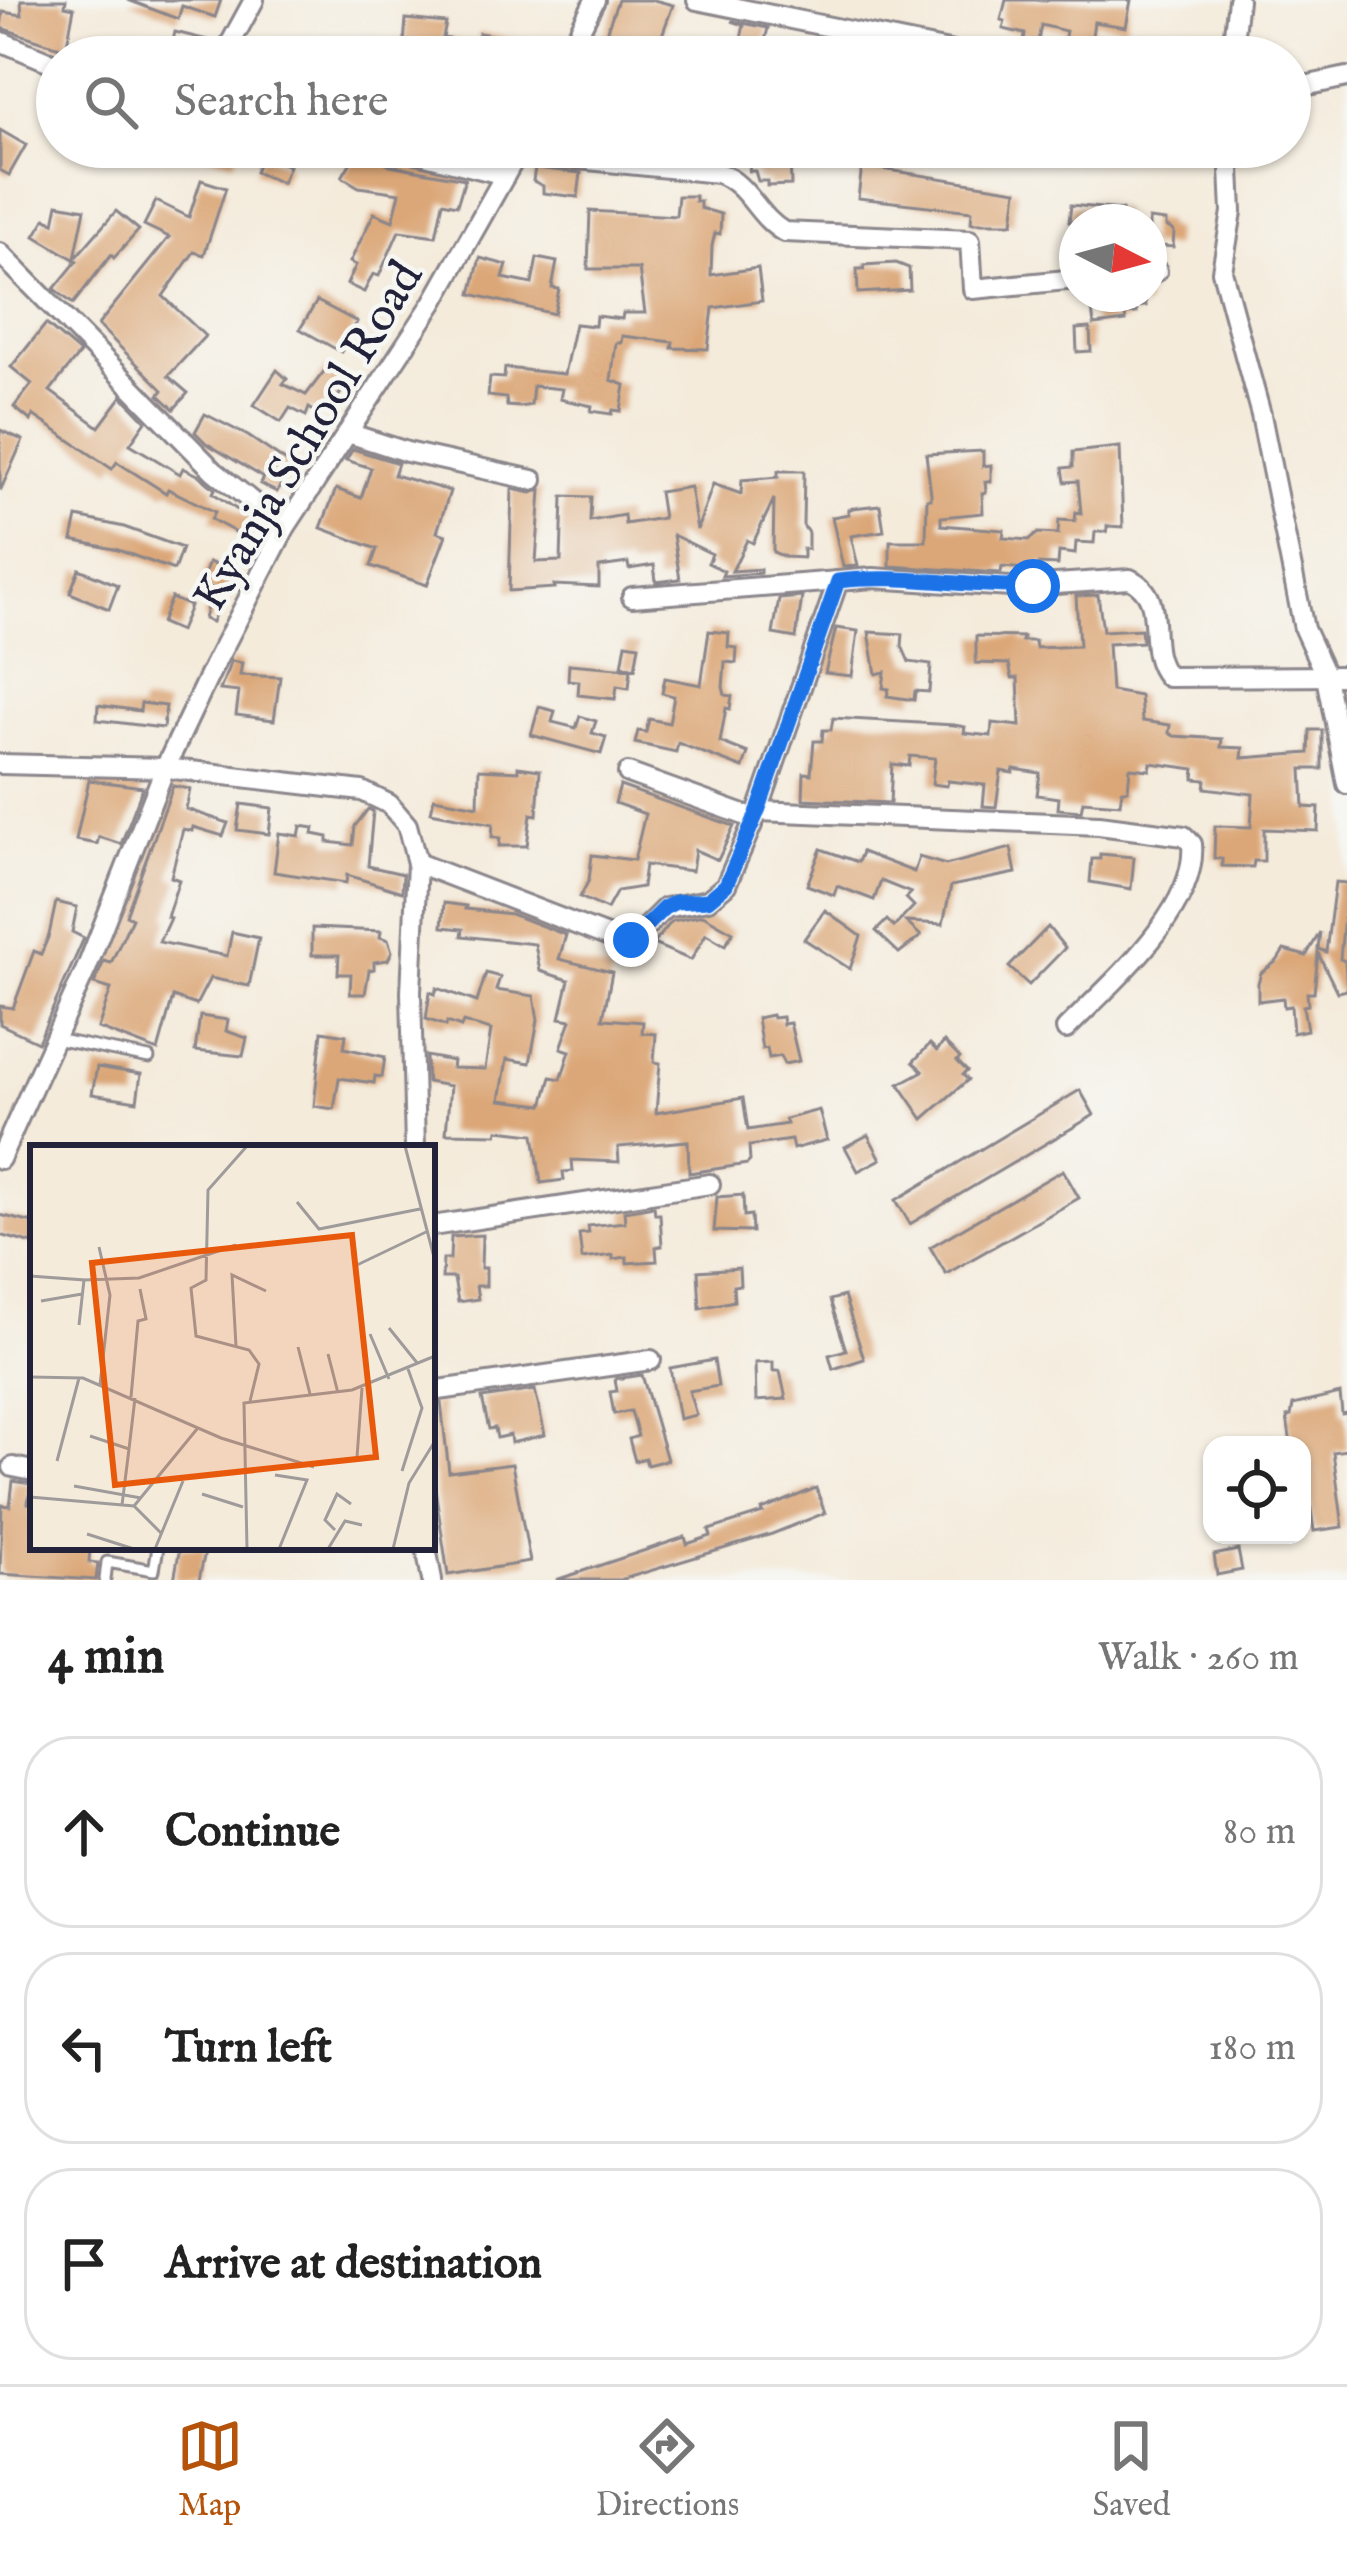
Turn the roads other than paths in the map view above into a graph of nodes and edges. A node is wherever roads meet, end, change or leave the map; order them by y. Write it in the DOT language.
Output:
graph roads {
  1 [pos="254,0"];
  2 [pos="596,0"];
  3 [pos="697,0"];
  4 [pos="1238,0"];
  5 [pos="234,36"];
  6 [pos="577,36"];
  7 [pos="874,36"];
  8 [pos="1234,36"];
  9 [pos="0,41"];
  10 [pos="36,56"];
  11 [pos="1347,76"];
  12 [pos="1311,84"];
  13 [pos="477,168"];
  14 [pos="509,168"];
  15 [pos="675,168"];
  16 [pos="1230,168"];
  17 [pos="505,175"];
  18 [pos="0,253"];
  19 [pos="1059,281"];
  20 [pos="348,433"];
  21 [pos="533,480"];
  22 [pos="285,528"];
  23 [pos="838,581"];
  24 [pos="632,597"];
  25 [pos="1347,676"];
  26 [pos="1326,677"];
  27 [pos="0,764"];
  28 [pos="165,768"];
  29 [pos="628,773"];
  30 [pos="1347,784"];
  31 [pos="757,815"];
  32 [pos="417,862"];
  33 [pos="1066,1029"];
  34 [pos="55,1039"];
  35 [pos="149,1058"];
  36 [pos="416,1145"];
  37 [pos="0,1160"];
  38 [pos="710,1184"];
  39 [pos="435,1226"];
  40 [pos="651,1360"];
  41 [pos="435,1391"];
  42 [pos="109,1550"];
  43 [pos="157,1550"];
  44 [pos="427,1550"];
  45 [pos="107,1562"];
  46 [pos="105,1580"];
  47 [pos="432,1580"];
  1 -- 5 [label="street"];
  2 -- 6 [label="street"];
  3 -- 7 [label="street"];
  4 -- 8 [label="street"];
  9 -- 10 [label="street"];
  11 -- 12 [label="street"];
  13 -- 17 [label="street"];
  14 -- 17 [label="street, Kyanja School Road"];
  15 -- 19 [label="street"];
  16 -- 26 [label="street"];
  17 -- 20 [label="street, Kyanja School Road"];
  18 -- 22 [label="street"];
  20 -- 21 [label="street"];
  20 -- 22 [label="street, Kyanja School Road"];
  22 -- 28 [label="street, Kyanja School Road"];
  23 -- 24 [label="street"];
  23 -- 26 [label="street"];
  23 -- 31 [label="street"];
  25 -- 26 [label="street"];
  26 -- 30 [label="street"];
  27 -- 28 [label="street"];
  28 -- 32 [label="street"];
  28 -- 34 [label="street, Kyanja School Road"];
  29 -- 31 [label="street"];
  31 -- 32 [label="street"];
  31 -- 33 [label="street"];
  32 -- 36 [label="street"];
  34 -- 35 [label="lane"];
  34 -- 37 [label="street, Kyanja School Road"];
  38 -- 39 [label="street"];
  40 -- 41 [label="street"];
  42 -- 45 [label="lane"];
  43 -- 45 [label="lane"];
  44 -- 47 [label="street"];
  45 -- 46 [label="lane"];
}
